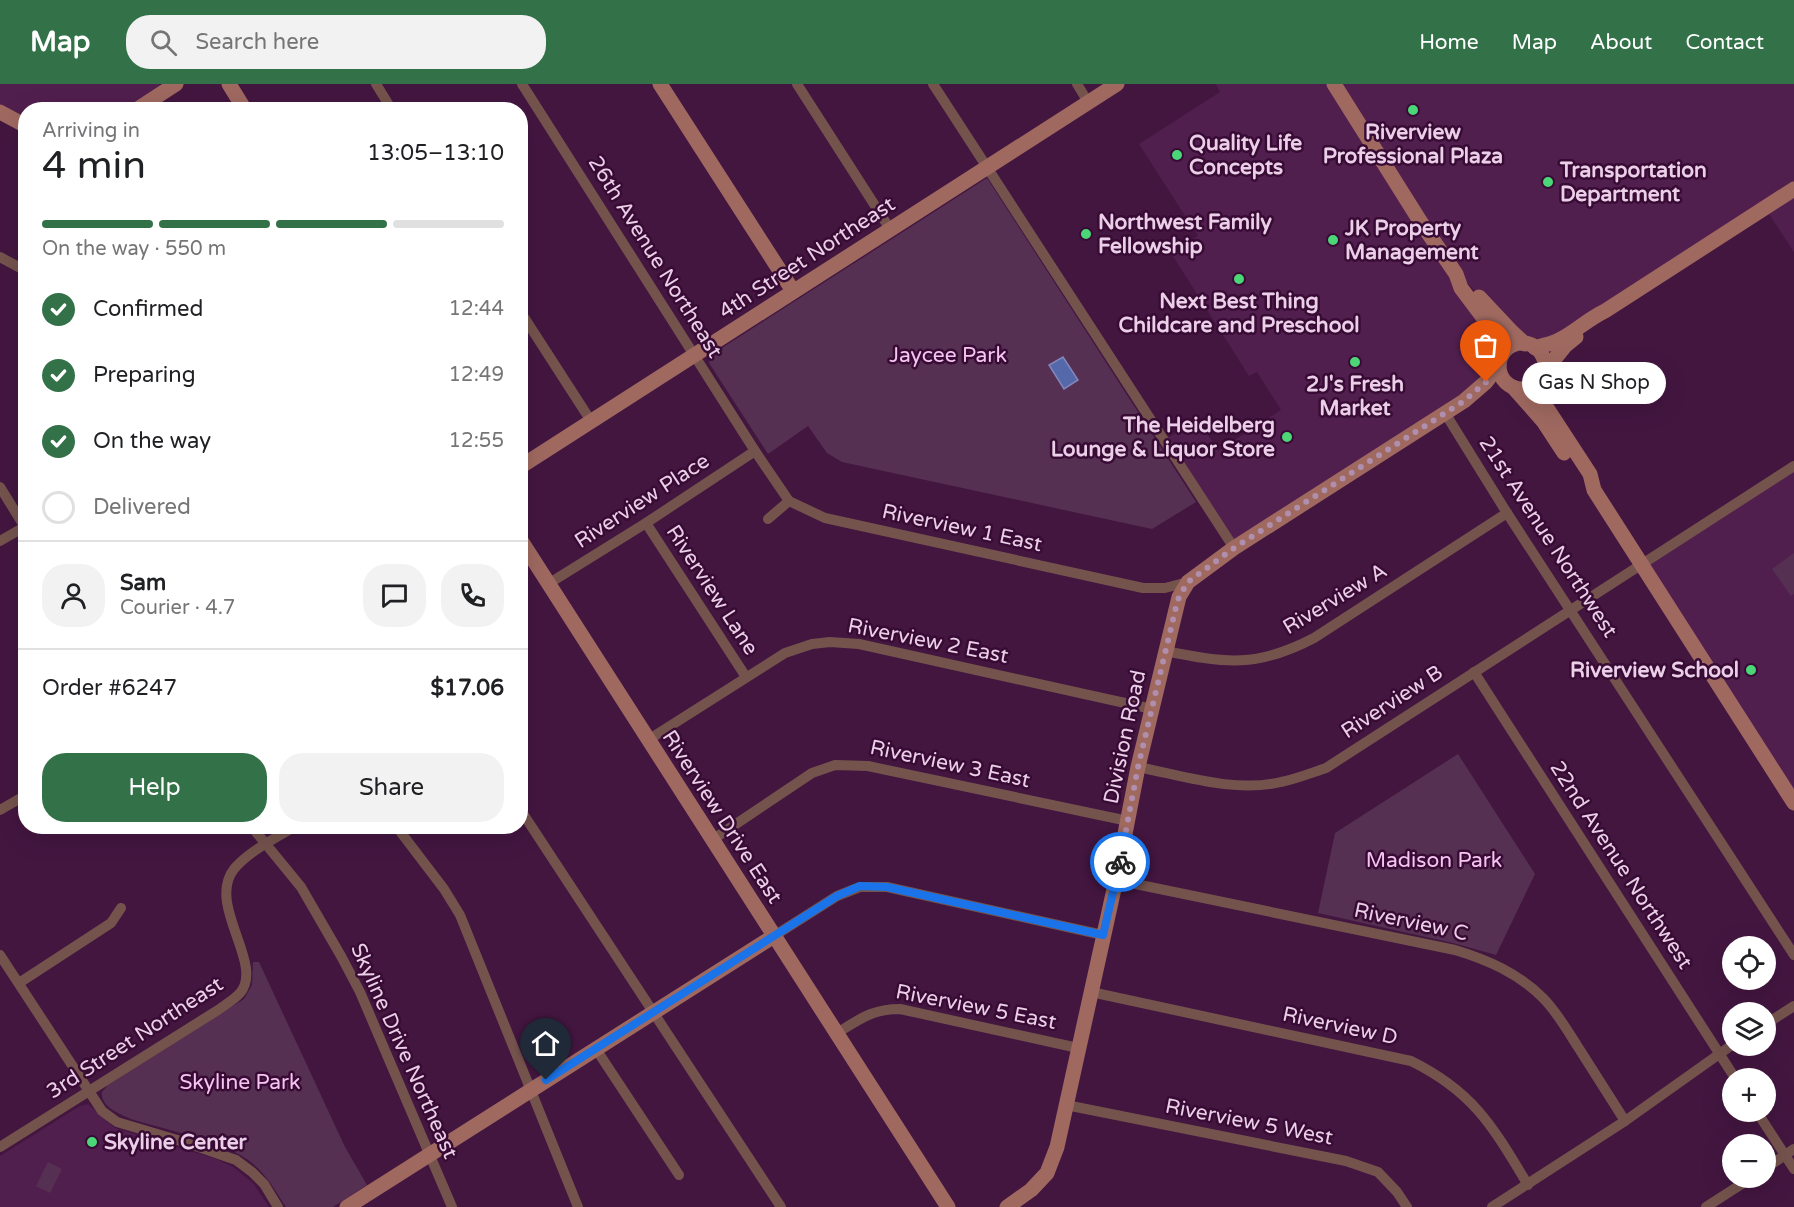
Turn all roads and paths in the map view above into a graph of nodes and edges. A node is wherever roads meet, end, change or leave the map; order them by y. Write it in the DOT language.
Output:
graph roads {
  1 [pos="176,84"];
  2 [pos="229,84"];
  3 [pos="376,84"];
  4 [pos="522,84"];
  5 [pos="660,84"];
  6 [pos="797,84"];
  7 [pos="933,84"];
  8 [pos="1077,84"];
  9 [pos="1117,84"];
  10 [pos="1334,84"];
  11 [pos="148,102"];
  12 [pos="240,102"];
  13 [pos="387,102"];
  14 [pos="1088,102"];
  15 [pos="0,112"];
  16 [pos="18,122"];
  17 [pos="987,167"];
  18 [pos="1794,189"];
  19 [pos="890,230"];
  20 [pos="0,257"];
  21 [pos="18,267"];
  22 [pos="1456,274"];
  23 [pos="793,291"];
  24 [pos="1605,311"];
  25 [pos="528,324"];
  26 [pos="1530,346"];
  27 [pos="694,356"];
  28 [pos="1501,360"];
  29 [pos="1543,374"];
  30 [pos="1511,386"];
  31 [pos="1464,401"];
  32 [pos="1446,413"];
  33 [pos="591,422"];
  34 [pos="755,451"];
  35 [pos="528,462"];
  36 [pos="1794,466"];
  37 [pos="0,487"];
  38 [pos="1594,490"];
  39 [pos="789,501"];
  40 [pos="1507,513"];
  41 [pos="18,516"];
  42 [pos="768,519"];
  43 [pos="646,523"];
  44 [pos="18,531"];
  45 [pos="0,541"];
  46 [pos="1234,548"];
  47 [pos="528,552"];
  48 [pos="1640,565"];
  49 [pos="1188,582"];
  50 [pos="548,584"];
  51 [pos="1572,610"];
  52 [pos="1165,651"];
  53 [pos="1474,672"];
  54 [pos="746,677"];
  55 [pos="1152,709"];
  56 [pos="648,740"];
  57 [pos="1138,767"];
  58 [pos="18,800"];
  59 [pos="1794,803"];
  60 [pos="0,810"];
  61 [pos="528,821"];
  62 [pos="1128,821"];
  63 [pos="257,834"];
  64 [pos="283,834"];
  65 [pos="402,834"];
  66 [pos="712,840"];
  67 [pos="266,845"];
  68 [pos="1116,880"];
  69 [pos="121,908"];
  70 [pos="1103,935"];
  71 [pos="774,936"];
  72 [pos="0,955"];
  73 [pos="1794,955"];
  74 [pos="19,982"];
  75 [pos="1091,992"];
  76 [pos="1794,1006"];
  77 [pos="654,1012"];
  78 [pos="1776,1018"];
  79 [pos="837,1033"];
  80 [pos="1078,1047"];
  81 [pos="596,1049"];
  82 [pos="1722,1052"];
  83 [pos="1719,1054"];
  84 [pos="1729,1068"];
  85 [pos="530,1091"];
  86 [pos="89,1092"];
  87 [pos="1066,1105"];
  88 [pos="1625,1121"];
  89 [pos="1765,1122"];
  90 [pos="0,1147"];
  91 [pos="1790,1152"];
  92 [pos="429,1155"];
  93 [pos="1776,1161"];
  94 [pos="1794,1169"];
  95 [pos="679,1175"];
  96 [pos="1528,1185"];
  97 [pos="1735,1188"];
  98 [pos="278,1207"];
  99 [pos="348,1207"];
  100 [pos="452,1207"];
  101 [pos="578,1207"];
  102 [pos="781,1207"];
  103 [pos="948,1207"];
  104 [pos="1007,1207"];
  105 [pos="1407,1207"];
  106 [pos="1492,1207"];
  107 [pos="1706,1207"];
  1 -- 11 [label="street"];
  2 -- 12 [label="street"];
  3 -- 13 [label="street"];
  4 -- 27 [label="street, 26th Avenue Northeast"];
  5 -- 23 [label="street"];
  6 -- 19 [label="street"];
  7 -- 17 [label="street"];
  8 -- 14 [label="street"];
  9 -- 14 [label="street, 4th Street Northeast"];
  10 -- 22 [label="street"];
  14 -- 17 [label="street, 4th Street Northeast"];
  15 -- 16 [label="street"];
  17 -- 19 [label="street, 4th Street Northeast"];
  17 -- 46 [label="street"];
  18 -- 24 [label="street"];
  19 -- 23 [label="street, 4th Street Northeast"];
  20 -- 21 [label="street"];
  22 -- 26 [label="street"];
  22 -- 28 [label="street"];
  23 -- 27 [label="street, 4th Street Northeast"];
  24 -- 26 [label="street"];
  24 -- 29 [label="street"];
  25 -- 33 [label="street"];
  26 -- 28 [label="street"];
  26 -- 29 [label="street"];
  27 -- 33 [label="street, 4th Street Northeast"];
  27 -- 34 [label="street, 26th Avenue Northeast"];
  28 -- 30 [label="street"];
  28 -- 31 [label="street, Division Road"];
  29 -- 30 [label="street"];
  29 -- 38 [label="street"];
  30 -- 31 [label="street, Division Road"];
  30 -- 38 [label="street"];
  31 -- 32 [label="street, Division Road"];
  32 -- 40 [label="street, 21st Avenue Northwest"];
  32 -- 46 [label="street, Division Road"];
  33 -- 35 [label="street, 4th Street Northeast"];
  34 -- 39 [label="street"];
  34 -- 43 [label="street, Riverview Place"];
  36 -- 48 [label="street, Riverview B"];
  37 -- 41 [label="street"];
  38 -- 48 [label="street"];
  39 -- 42 [label="street"];
  39 -- 49 [label="street, Riverview 1 East"];
  40 -- 51 [label="street, 21st Avenue Northwest"];
  40 -- 52 [label="street, Riverview A"];
  43 -- 50 [label="street, Riverview Place"];
  43 -- 54 [label="street, Riverview Lane"];
  44 -- 45 [label="street"];
  46 -- 49 [label="street, Division Road"];
  47 -- 50 [label="street, Riverview Drive East"];
  48 -- 51 [label="street, Riverview B"];
  48 -- 59 [label="street"];
  49 -- 52 [label="street, Division Road"];
  50 -- 56 [label="street, Riverview Drive East"];
  51 -- 53 [label="street, Riverview B"];
  51 -- 73 [label="street, 21st Avenue Northwest"];
  52 -- 55 [label="street, Division Road"];
  53 -- 57 [label="street, Riverview B"];
  53 -- 83 [label="street, 22nd Avenue Northwest"];
  54 -- 55 [label="street, Riverview 2 East"];
  54 -- 56 [label="street, Riverview 2 East"];
  55 -- 57 [label="street, Division Road"];
  56 -- 66 [label="street, Riverview Drive East"];
  57 -- 62 [label="street, Division Road"];
  58 -- 60 [label="street"];
  61 -- 77 [label="street"];
  62 -- 66 [label="street, Riverview 3 East"];
  62 -- 68 [label="street, Division Road"];
  63 -- 67 [label="street, Skyline Drive Northeast"];
  64 -- 67 [label="street, 3rd Street Northeast"];
  65 -- 85 [label="street"];
  66 -- 71 [label="street, Riverview Drive East"];
  67 -- 86 [label="street, 3rd Street Northeast"];
  67 -- 92 [label="street, Skyline Drive Northeast"];
  68 -- 70 [label="street, Division Road"];
  68 -- 88 [label="street, Riverview C"];
  69 -- 74 [label="street"];
  70 -- 71 [label="street"];
  70 -- 75 [label="street, Division Road"];
  71 -- 77 [label="street"];
  71 -- 79 [label="street, Riverview Drive East"];
  72 -- 74 [label="street"];
  74 -- 86 [label="street"];
  75 -- 80 [label="street, Division Road"];
  75 -- 96 [label="street, Riverview D"];
  76 -- 78 [label="street"];
  77 -- 81 [label="street"];
  77 -- 102 [label="street"];
  79 -- 80 [label="street, Riverview 5 East"];
  79 -- 103 [label="street, Riverview Drive East"];
  80 -- 87 [label="street, Division Road"];
  81 -- 85 [label="street"];
  81 -- 95 [label="street"];
  82 -- 83 [label="street"];
  83 -- 84 [label="street, 22nd Avenue Northwest"];
  83 -- 88 [label="street"];
  85 -- 92 [label="street"];
  85 -- 101 [label="street"];
  86 -- 90 [label="street, 3rd Street Northeast"];
  86 -- 98 [label="street"];
  87 -- 104 [label="street, Division Road"];
  87 -- 105 [label="street, Riverview 5 West"];
  88 -- 96 [label="street"];
  89 -- 91 [label="street"];
  91 -- 93 [label="street"];
  91 -- 94 [label="street"];
  92 -- 99 [label="street"];
  92 -- 100 [label="street, Skyline Drive Northeast"];
  96 -- 106 [label="street"];
  97 -- 107 [label="street"];
}
